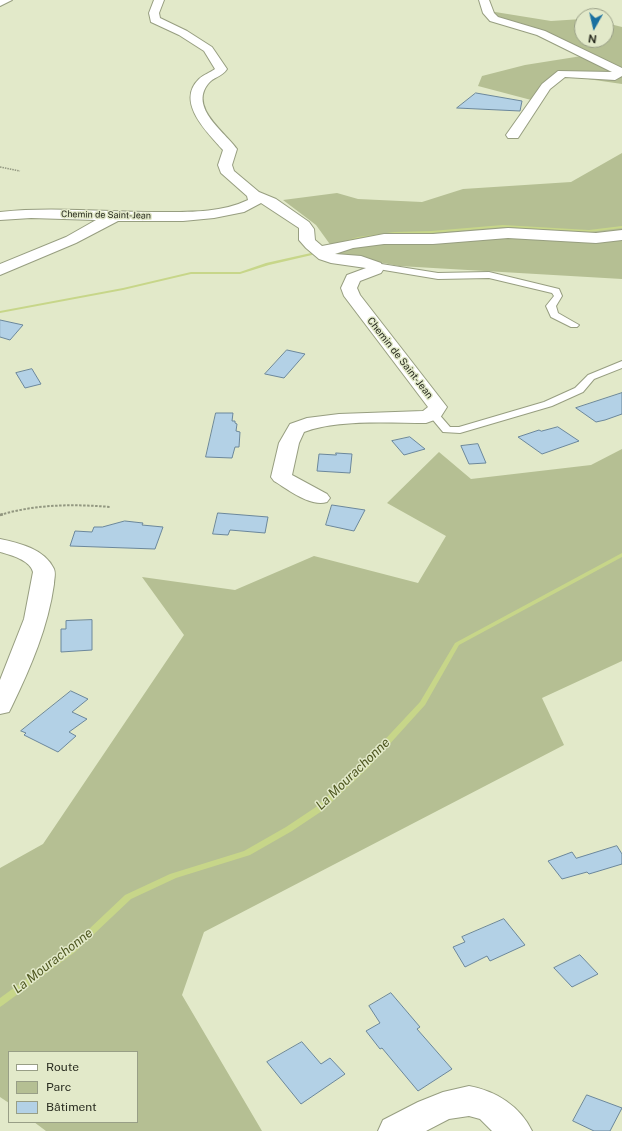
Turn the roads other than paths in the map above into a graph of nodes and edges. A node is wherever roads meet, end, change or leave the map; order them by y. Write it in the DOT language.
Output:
graph roads {
  1 [pos="7,0"];
  2 [pos="159,0"];
  3 [pos="484,0"];
  4 [pos="0,3"];
  5 [pos="622,72"];
  6 [pos="622,77"];
  7 [pos="513,135"];
  8 [pos="254,195"];
  9 [pos="0,216"];
  10 [pos="115,217"];
  11 [pos="622,235"];
  12 [pos="319,252"];
  13 [pos="375,266"];
  14 [pos="0,270"];
  15 [pos="574,325"];
  16 [pos="622,364"];
  17 [pos="434,414"];
  18 [pos="320,498"];
  19 [pos="0,545"];
  20 [pos="0,706"];
  21 [pos="395,1131"];
  22 [pos="515,1131"];
  1 -- 4 [label="street"];
  2 -- 8 [label="street"];
  3 -- 5 [label="street"];
  6 -- 7 [label="street"];
  8 -- 10 [label="street, Chemin de Saint-Jean"];
  8 -- 12 [label="street"];
  9 -- 10 [label="street, Chemin de Saint-Jean"];
  10 -- 14 [label="street"];
  11 -- 12 [label="street"];
  12 -- 13 [label="street"];
  13 -- 15 [label="lane"];
  13 -- 17 [label="street, Chemin de Saint-Jean"];
  16 -- 17 [label="lane"];
  17 -- 18 [label="street, Chemin de Saint-Jean"];
  19 -- 20 [label="street"];
  21 -- 22 [label="street"];
}
